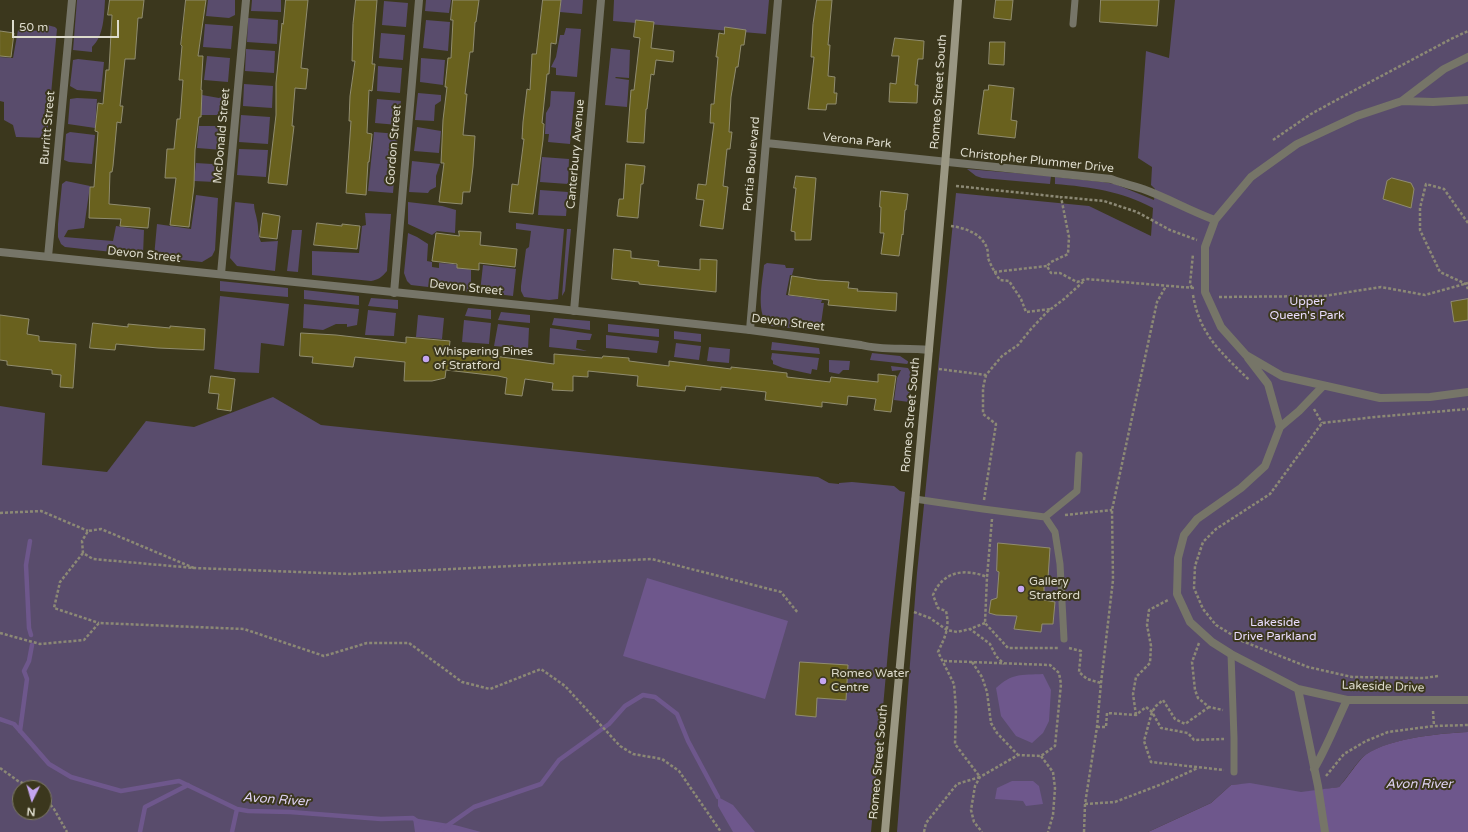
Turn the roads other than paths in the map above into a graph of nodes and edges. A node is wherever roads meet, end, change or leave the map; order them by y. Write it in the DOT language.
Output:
graph roads {
  1 [pos="72,0"];
  2 [pos="246,0"];
  3 [pos="419,0"];
  4 [pos="601,0"];
  5 [pos="778,0"];
  6 [pos="958,0"];
  7 [pos="1075,0"];
  8 [pos="1073,24"];
  9 [pos="1468,57"];
  10 [pos="1402,100"];
  11 [pos="1468,100"];
  12 [pos="766,143"];
  13 [pos="946,162"];
  14 [pos="1215,220"];
  15 [pos="0,252"];
  16 [pos="48,257"];
  17 [pos="221,274"];
  18 [pos="394,293"];
  19 [pos="574,311"];
  20 [pos="750,330"];
  21 [pos="929,350"];
  22 [pos="1246,355"];
  23 [pos="1323,386"];
  24 [pos="1468,392"];
  25 [pos="1280,427"];
  26 [pos="1078,455"];
  27 [pos="915,499"];
  28 [pos="1045,517"];
  29 [pos="1064,639"];
  30 [pos="1231,654"];
  31 [pos="1298,689"];
  32 [pos="1347,700"];
  33 [pos="1468,700"];
  34 [pos="1314,769"];
  35 [pos="1234,772"];
  36 [pos="885,832"];
  37 [pos="1325,832"];
  1 -- 16 [label="street, Burritt Street"];
  2 -- 17 [label="street, McDonald Street"];
  3 -- 18 [label="street, Gordon Street"];
  4 -- 19 [label="street, Canterbury Avenue"];
  5 -- 12 [label="street, Portia Boulevard"];
  6 -- 13 [label="main road, Romeo Street South"];
  7 -- 8 [label="lane"];
  9 -- 10 [label="street"];
  10 -- 11 [label="street"];
  10 -- 14 [label="street"];
  12 -- 13 [label="street, Verona Park"];
  12 -- 20 [label="street, Portia Boulevard"];
  13 -- 14 [label="street, Christopher Plummer Drive"];
  13 -- 21 [label="main road, Romeo Street South"];
  14 -- 22 [label="street"];
  15 -- 16 [label="street, Devon Street"];
  16 -- 17 [label="street, Devon Street"];
  17 -- 18 [label="street, Devon Street"];
  18 -- 19 [label="street, Devon Street"];
  19 -- 20 [label="street, Devon Street"];
  20 -- 21 [label="street, Devon Street"];
  21 -- 27 [label="main road, Romeo Street South"];
  22 -- 23 [label="street"];
  22 -- 25 [label="street"];
  23 -- 24 [label="street"];
  23 -- 25 [label="street"];
  25 -- 30 [label="street, Lakeside Drive"];
  26 -- 28 [label="lane"];
  27 -- 28 [label="lane"];
  27 -- 36 [label="main road, Romeo Street South"];
  28 -- 29 [label="lane"];
  30 -- 31 [label="street, Lakeside Drive"];
  30 -- 35 [label="lane"];
  31 -- 32 [label="street, Lakeside Drive"];
  31 -- 34 [label="street"];
  32 -- 33 [label="street, Lakeside Drive"];
  32 -- 34 [label="street"];
  34 -- 37 [label="street"];
}
